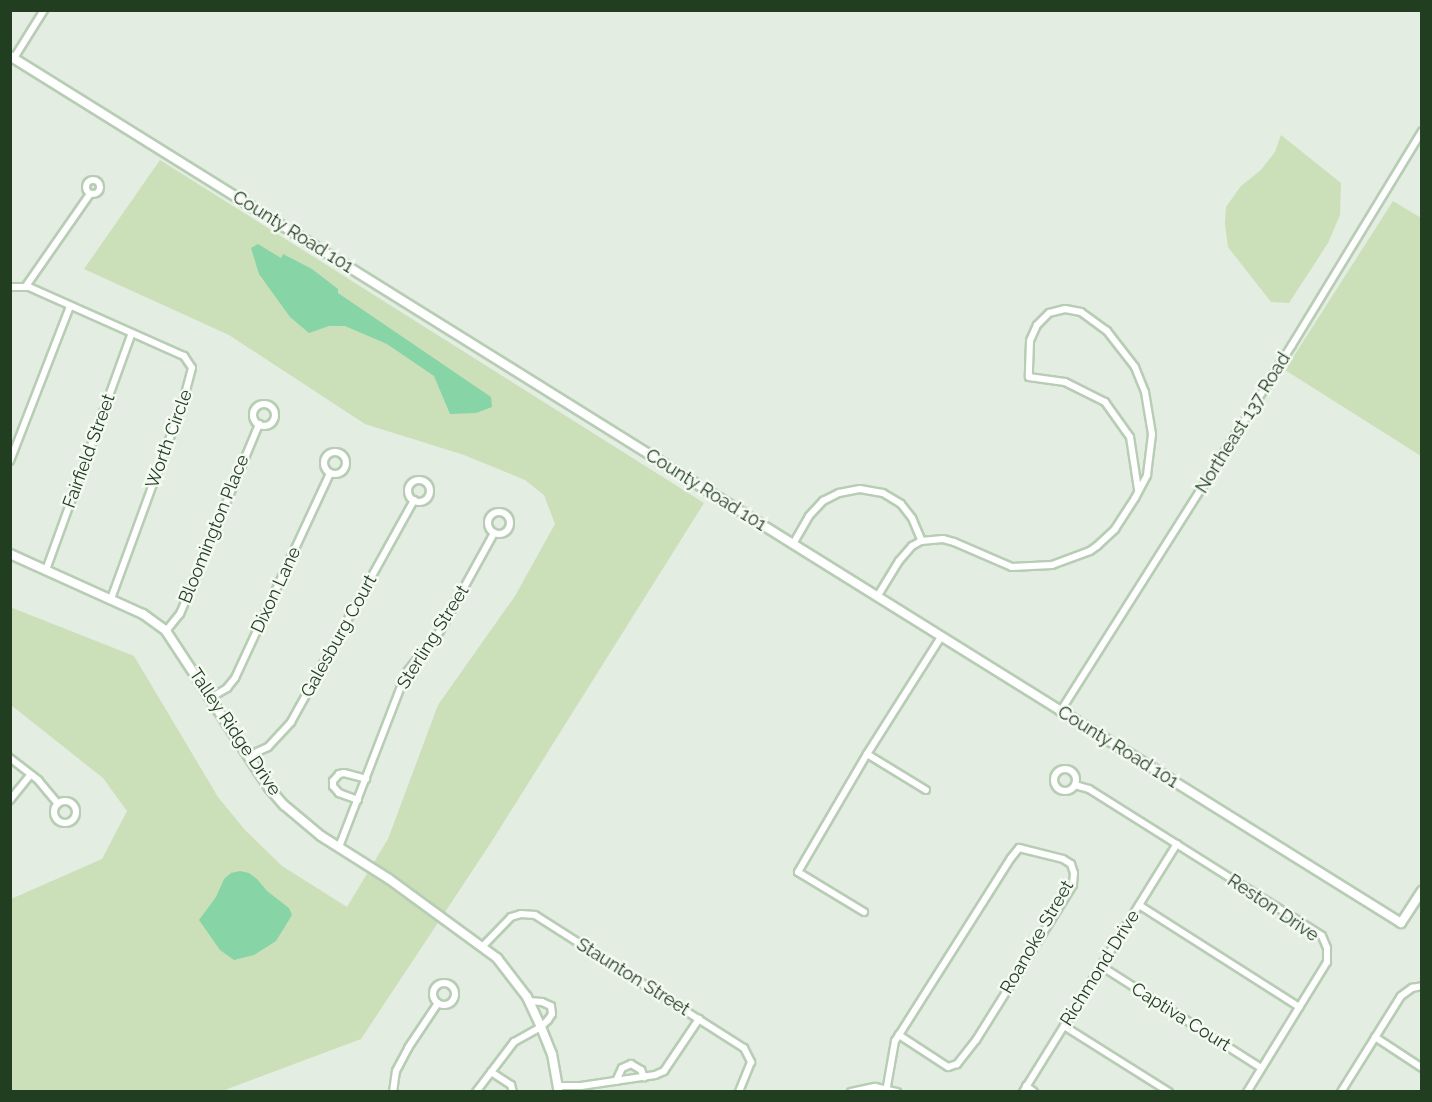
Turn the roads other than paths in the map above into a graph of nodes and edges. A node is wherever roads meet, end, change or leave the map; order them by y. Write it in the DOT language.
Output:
graph roads {
  1 [pos="44,10"];
  2 [pos="12,57"];
  3 [pos="1422,131"];
  4 [pos="90,194"];
  5 [pos="10,286"];
  6 [pos="26,286"];
  7 [pos="70,306"];
  8 [pos="132,333"];
  9 [pos="259,424"];
  10 [pos="10,461"];
  11 [pos="330,473"];
  12 [pos="1138,489"];
  13 [pos="414,500"];
  14 [pos="494,533"];
  15 [pos="922,541"];
  16 [pos="793,544"];
  17 [pos="10,554"];
  18 [pos="46,570"];
  19 [pos="877,597"];
  20 [pos="111,600"];
  21 [pos="166,631"];
  22 [pos="941,637"];
  23 [pos="210,698"];
  24 [pos="1060,712"];
  25 [pos="867,754"];
  26 [pos="248,756"];
  27 [pos="10,758"];
  28 [pos="31,774"];
  29 [pos="366,779"];
  30 [pos="1075,785"];
  31 [pos="926,790"];
  32 [pos="10,800"];
  33 [pos="358,800"];
  34 [pos="58,804"];
  35 [pos="1177,844"];
  36 [pos="339,847"];
  37 [pos="1422,891"];
  38 [pos="1139,905"];
  39 [pos="864,912"];
  40 [pos="483,946"];
  41 [pos="1101,966"];
  42 [pos="1422,986"];
  43 [pos="529,1001"];
  44 [pos="438,1003"];
  45 [pos="1299,1007"];
  46 [pos="699,1019"];
  47 [pos="1064,1026"];
  48 [pos="541,1027"];
  49 [pos="899,1035"];
  50 [pos="1374,1037"];
  51 [pos="1261,1068"];
  52 [pos="1422,1068"];
  53 [pos="490,1072"];
  54 [pos="644,1077"];
  55 [pos="616,1081"];
  56 [pos="606,1083"];
  57 [pos="478,1089"];
  58 [pos="559,1089"];
  59 [pos="1024,1089"];
  60 [pos="886,1090"];
  61 [pos="393,1092"];
  62 [pos="488,1092"];
  63 [pos="513,1092"];
  64 [pos="607,1092"];
  65 [pos="739,1092"];
  66 [pos="851,1092"];
  67 [pos="897,1092"];
  68 [pos="1034,1092"];
  69 [pos="1169,1092"];
  70 [pos="1247,1092"];
  71 [pos="1341,1092"];
  1 -- 2 [label="street"];
  2 -- 16 [label="street, County Road 101"];
  3 -- 24 [label="street, Northeast 137 Road"];
  4 -- 6 [label="street"];
  5 -- 6 [label="street, Worth Circle"];
  6 -- 7 [label="street, Worth Circle"];
  7 -- 8 [label="street, Worth Circle"];
  7 -- 10 [label="street"];
  8 -- 18 [label="street, Fairfield Street"];
  8 -- 20 [label="street, Worth Circle"];
  9 -- 21 [label="street, Bloomington Place"];
  11 -- 23 [label="street, Dixon Lane"];
  12 -- 12 [label="street"];
  12 -- 15 [label="street"];
  13 -- 26 [label="street, Galesburg Court"];
  14 -- 29 [label="street, Sterling Street"];
  15 -- 16 [label="street"];
  15 -- 19 [label="street"];
  16 -- 19 [label="street, County Road 101"];
  17 -- 18 [label="street, Talley Ridge Drive"];
  18 -- 20 [label="street, Talley Ridge Drive"];
  19 -- 22 [label="street, County Road 101"];
  20 -- 21 [label="street, Talley Ridge Drive"];
  21 -- 23 [label="street, Talley Ridge Drive"];
  22 -- 24 [label="street, County Road 101"];
  22 -- 25 [label="street"];
  23 -- 26 [label="street, Talley Ridge Drive"];
  24 -- 37 [label="street, County Road 101"];
  25 -- 31 [label="street"];
  25 -- 39 [label="street"];
  26 -- 36 [label="street, Talley Ridge Drive"];
  27 -- 28 [label="street"];
  28 -- 32 [label="street"];
  28 -- 34 [label="street"];
  29 -- 33 [label="street, Sterling Street"];
  29 -- 33 [label="street"];
  30 -- 35 [label="street, Reston Drive"];
  33 -- 36 [label="street, Sterling Street"];
  35 -- 38 [label="street, Richmond Drive"];
  35 -- 45 [label="street, Reston Drive"];
  36 -- 40 [label="street, Talley Ridge Drive"];
  38 -- 41 [label="street, Richmond Drive"];
  38 -- 45 [label="street"];
  40 -- 43 [label="street, Talley Ridge Drive"];
  40 -- 46 [label="street, Staunton Street"];
  41 -- 47 [label="street, Richmond Drive"];
  41 -- 51 [label="street, Captiva Court"];
  42 -- 50 [label="street"];
  43 -- 48 [label="street, Talley Ridge Drive"];
  43 -- 48 [label="street, Talley Ridge Drive"];
  44 -- 61 [label="street"];
  45 -- 51 [label="street, Reston Drive"];
  46 -- 54 [label="street"];
  46 -- 65 [label="street, Staunton Street"];
  47 -- 59 [label="street, Richmond Drive"];
  47 -- 69 [label="street"];
  48 -- 53 [label="street"];
  48 -- 58 [label="street, Talley Ridge Drive"];
  49 -- 49 [label="street, Roanoke Street"];
  49 -- 60 [label="street, Roanoke Street"];
  50 -- 52 [label="street"];
  50 -- 71 [label="street"];
  51 -- 70 [label="street, Reston Drive"];
  53 -- 57 [label="street"];
  53 -- 63 [label="street"];
  54 -- 55 [label="street"];
  54 -- 55 [label="street"];
  55 -- 56 [label="street"];
  56 -- 58 [label="street"];
  56 -- 64 [label="street"];
  57 -- 62 [label="street"];
  59 -- 68 [label="street"];
  60 -- 66 [label="street"];
  60 -- 67 [label="street"];
}
